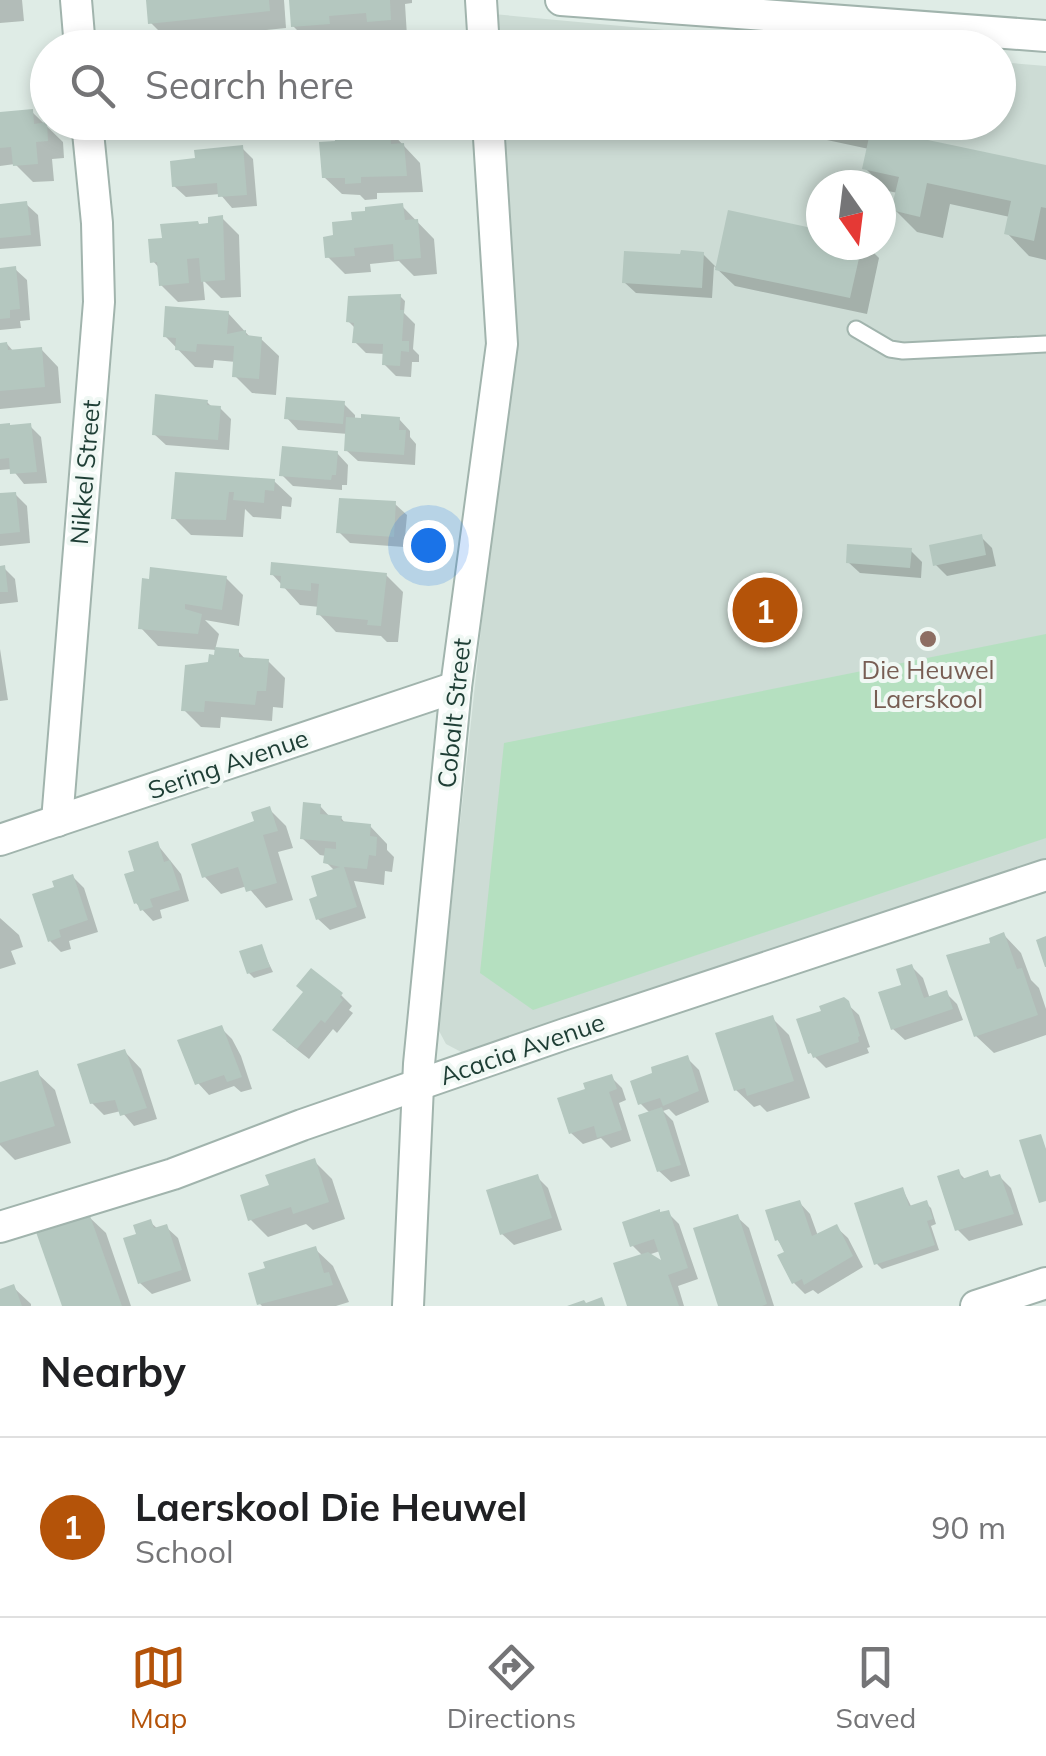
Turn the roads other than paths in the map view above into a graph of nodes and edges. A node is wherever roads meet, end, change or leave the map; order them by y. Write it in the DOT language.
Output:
graph roads {
  1 [pos="76,0"];
  2 [pos="480,0"];
  3 [pos="561,0"];
  4 [pos="78,30"];
  5 [pos="482,30"];
  6 [pos="965,30"];
  7 [pos="1016,34"];
  8 [pos="1046,36"];
  9 [pos="89,140"];
  10 [pos="489,140"];
  11 [pos="856,329"];
  12 [pos="1046,344"];
  13 [pos="456,687"];
  14 [pos="57,821"];
  15 [pos="0,840"];
  16 [pos="1046,875"];
  17 [pos="418,1085"];
  18 [pos="0,1227"];
  19 [pos="1046,1282"];
  20 [pos="408,1306"];
  21 [pos="976,1306"];
  1 -- 4 [label="street"];
  2 -- 5 [label="street"];
  3 -- 6 [label="street"];
  7 -- 8 [label="street"];
  9 -- 14 [label="street, Nikkel Street"];
  10 -- 13 [label="street, Cobalt Street"];
  11 -- 12 [label="lane"];
  13 -- 14 [label="street, Sering Avenue"];
  13 -- 17 [label="street, Cobalt Street"];
  14 -- 15 [label="street, Sering Avenue"];
  16 -- 17 [label="street, Acacia Avenue"];
  17 -- 18 [label="street, Acacia Avenue"];
  17 -- 20 [label="street, Cobalt Street"];
  19 -- 21 [label="street"];
}
